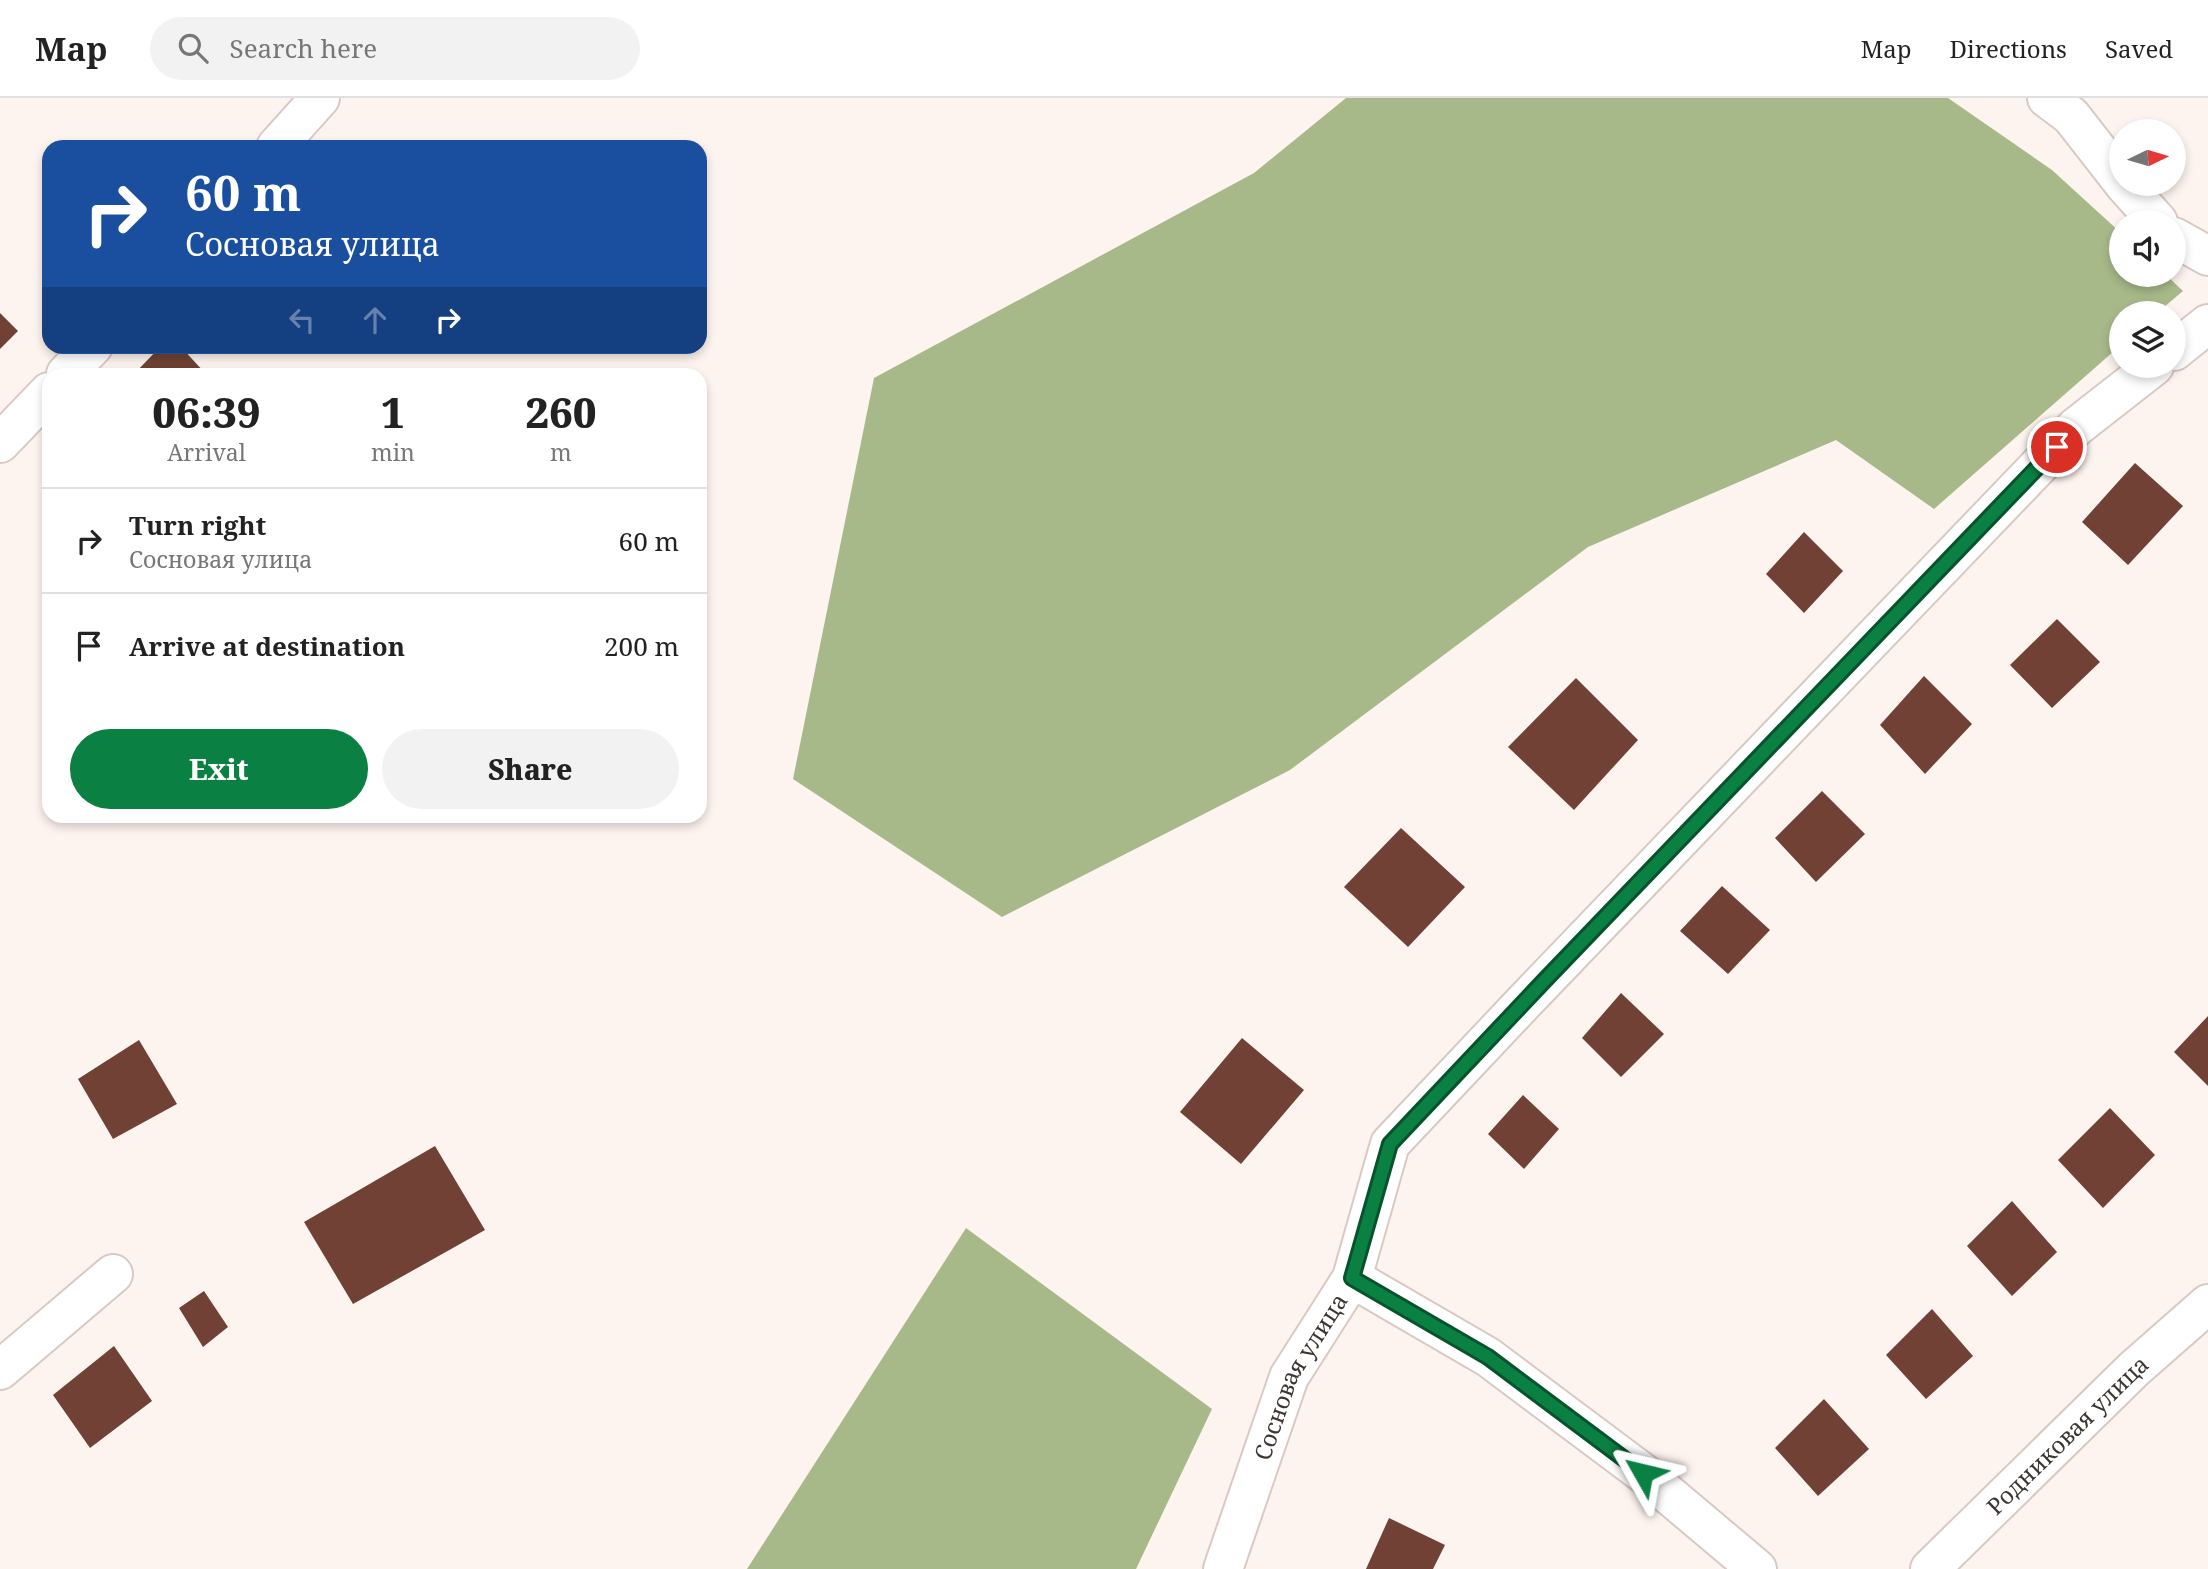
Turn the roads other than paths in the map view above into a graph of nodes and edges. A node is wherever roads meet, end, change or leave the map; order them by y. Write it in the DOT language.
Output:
graph roads {
  1 [pos="320,98"];
  2 [pos="2047,98"];
  3 [pos="282,140"];
  4 [pos="2109,164"];
  5 [pos="2135,196"];
  6 [pos="2148,210"];
  7 [pos="2186,244"];
  8 [pos="2208,256"];
  9 [pos="2208,324"];
  10 [pos="2186,341"];
  11 [pos="85,354"];
  12 [pos="72,368"];
  13 [pos="2139,378"];
  14 [pos="42,399"];
  15 [pos="0,443"];
  16 [pos="113,1274"];
  17 [pos="1352,1278"];
  18 [pos="2208,1304"];
  19 [pos="0,1370"];
  20 [pos="1223,1569"];
  21 [pos="1757,1569"];
  22 [pos="1930,1569"];
  1 -- 3 [label="street"];
  2 -- 4 [label="street"];
  5 -- 6 [label="street"];
  7 -- 8 [label="street"];
  9 -- 10 [label="street"];
  11 -- 12 [label="street"];
  13 -- 17 [label="street, Сосновая улица"];
  14 -- 15 [label="street"];
  16 -- 19 [label="street"];
  17 -- 20 [label="street, Сосновая улица"];
  17 -- 21 [label="street"];
  18 -- 22 [label="street, Родниковая улица"];
}
